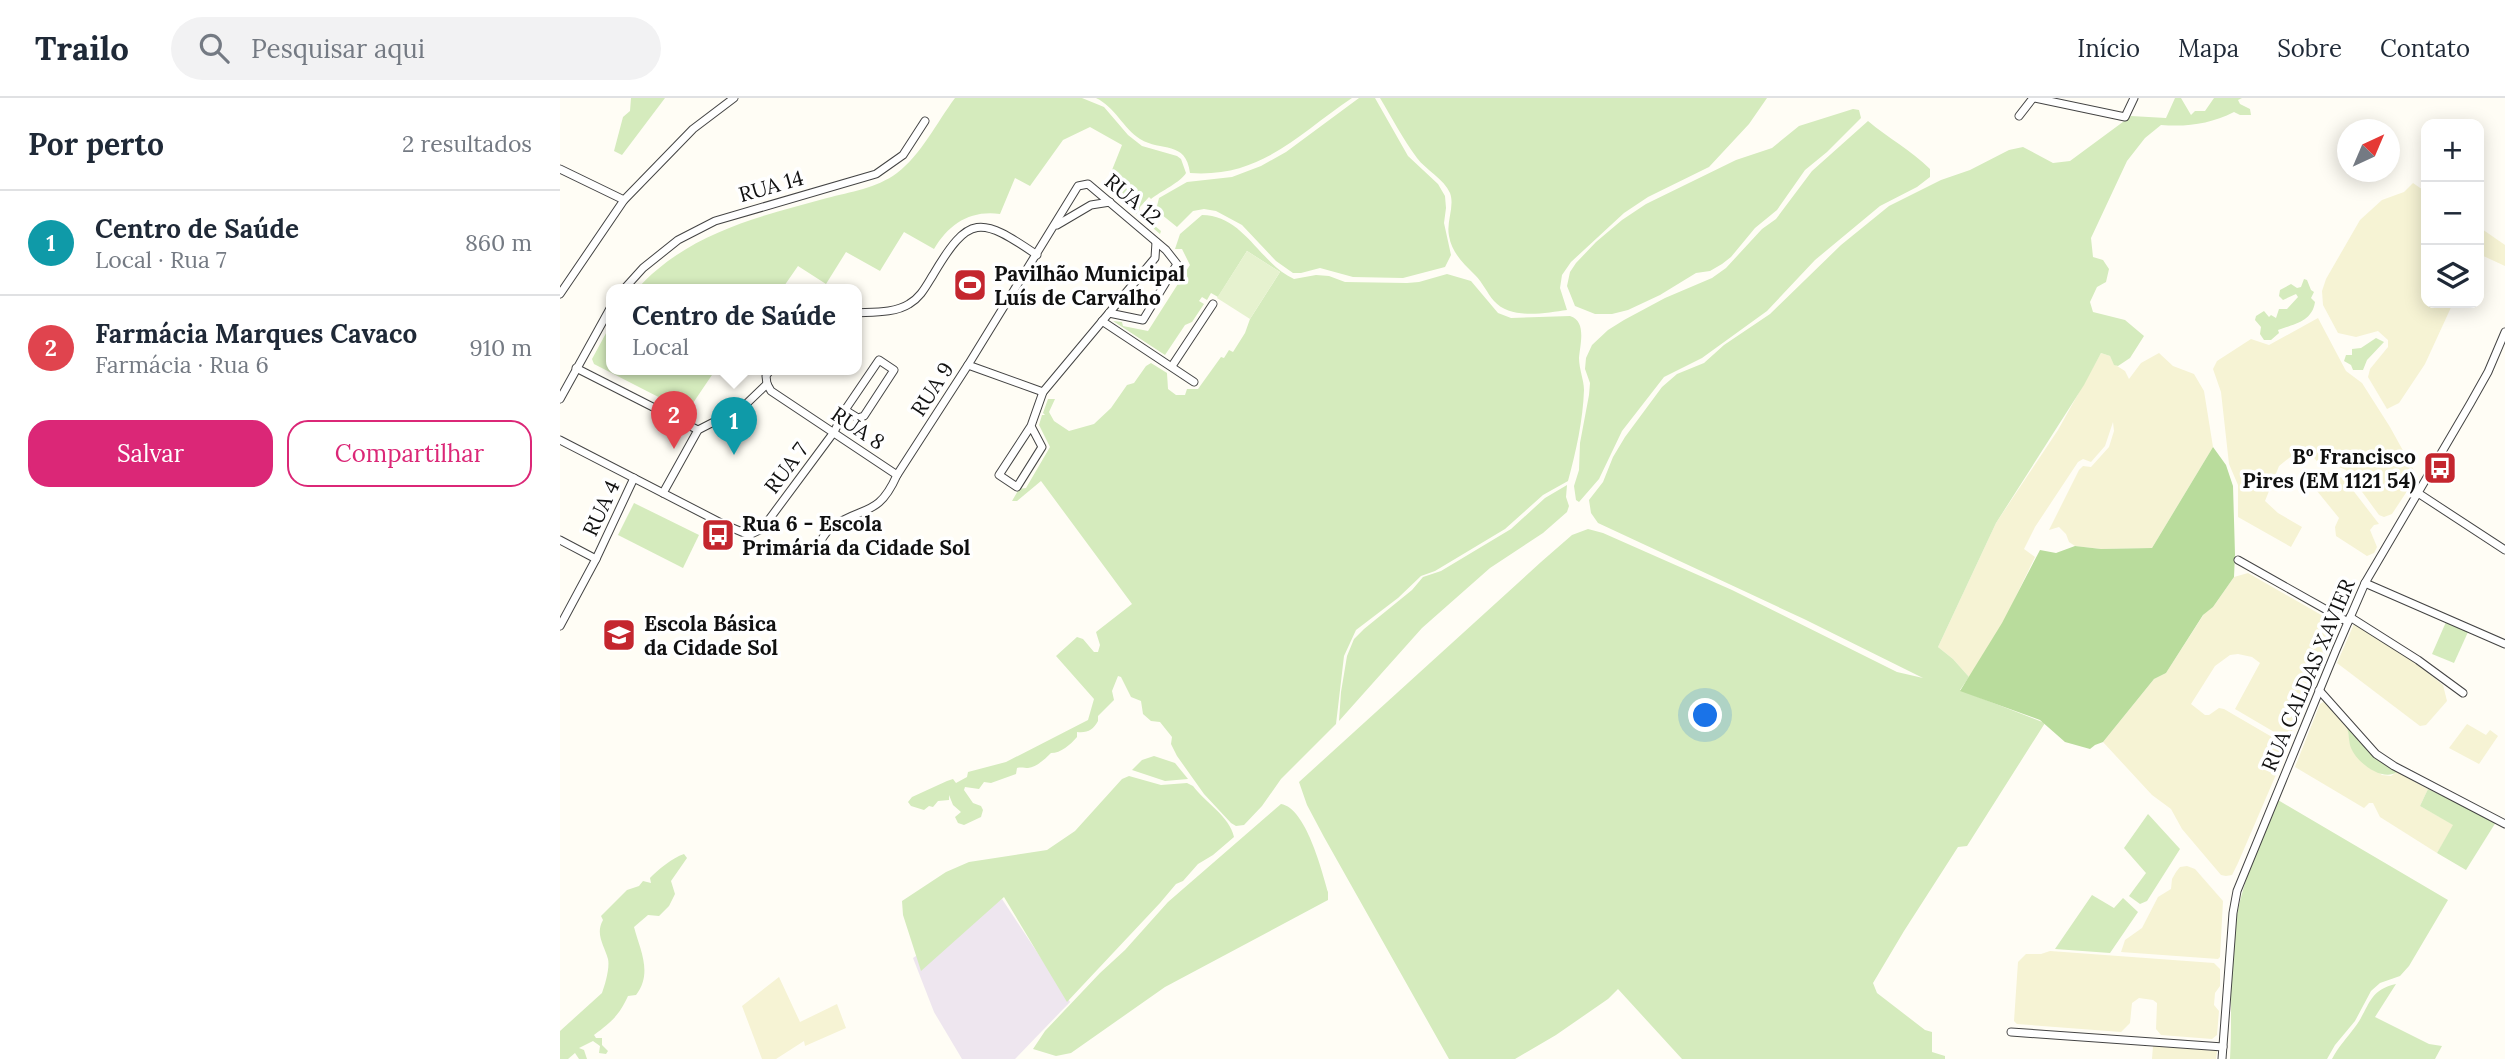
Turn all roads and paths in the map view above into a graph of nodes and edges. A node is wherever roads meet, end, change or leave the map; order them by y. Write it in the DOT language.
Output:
graph roads {
  1 [pos="734,98"];
  2 [pos="2034,98"];
  3 [pos="2134,98"];
  4 [pos="2019,116"];
  5 [pos="925,121"];
  6 [pos="560,169"];
  7 [pos="1088,184"];
  8 [pos="624,200"];
  9 [pos="1111,202"];
  10 [pos="1054,228"];
  11 [pos="1156,242"];
  12 [pos="1037,255"];
  13 [pos="629,284"];
  14 [pos="560,294"];
  15 [pos="1213,304"];
  16 [pos="862,312"];
  17 [pos="1109,313"];
  18 [pos="606,314"];
  19 [pos="1102,321"];
  20 [pos="2505,333"];
  21 [pos="968,365"];
  22 [pos="1172,366"];
  23 [pos="576,368"];
  24 [pos="767,375"];
  25 [pos="1194,382"];
  26 [pos="767,384"];
  27 [pos="1043,392"];
  28 [pos="560,399"];
  29 [pos="845,410"];
  30 [pos="1031,426"];
  31 [pos="698,430"];
  32 [pos="834,432"];
  33 [pos="560,440"];
  34 [pos="897,475"];
  35 [pos="634,478"];
  36 [pos="663,493"];
  37 [pos="2418,493"];
  38 [pos="560,540"];
  39 [pos="818,545"];
  40 [pos="2505,550"];
  41 [pos="596,559"];
  42 [pos="2238,560"];
  43 [pos="2365,583"];
  44 [pos="2349,620"];
  45 [pos="560,626"];
  46 [pos="2505,643"];
  47 [pos="2319,690"];
  48 [pos="2463,693"];
  49 [pos="2505,824"];
  50 [pos="2011,1032"];
  51 [pos="2223,1047"];
  52 [pos="2222,1059"];
  1 -- 8 [label="street"];
  2 -- 3 [label="street"];
  2 -- 4 [label="street"];
  5 -- 13 [label="street, RUA 14"];
  6 -- 8 [label="street"];
  7 -- 9 [label="street, RUA 12"];
  7 -- 10 [label="street, RUA 9"];
  8 -- 14 [label="street"];
  9 -- 10 [label="street, RUA 9"];
  9 -- 11 [label="street, RUA 12"];
  10 -- 12 [label="street, RUA 9"];
  11 -- 17 [label="street"];
  11 -- 17 [label="street, RUA 12"];
  12 -- 16 [label="street"];
  12 -- 21 [label="street, RUA 9"];
  15 -- 22 [label="street"];
  17 -- 19 [label="street"];
  18 -- 23 [label="street"];
  19 -- 22 [label="street"];
  19 -- 27 [label="street"];
  20 -- 37 [label="street, RUA CALDAS XAVIER"];
  21 -- 27 [label="street"];
  21 -- 34 [label="street, RUA 9"];
  22 -- 25 [label="street"];
  23 -- 28 [label="street"];
  23 -- 31 [label="street"];
  24 -- 26 [label="street"];
  26 -- 31 [label="street"];
  26 -- 32 [label="street, RUA 8"];
  27 -- 30 [label="street"];
  29 -- 29 [label="street, RUA 7"];
  29 -- 32 [label="street, RUA 7"];
  30 -- 30 [label="street"];
  31 -- 36 [label="street"];
  32 -- 34 [label="street, RUA 8"];
  32 -- 36 [label="street, RUA 7"];
  33 -- 35 [label="street"];
  34 -- 39 [label="street, RUA 9"];
  35 -- 36 [label="street"];
  35 -- 41 [label="street, RUA 4"];
  37 -- 40 [label="street"];
  37 -- 43 [label="street, RUA CALDAS XAVIER"];
  38 -- 41 [label="street"];
  41 -- 45 [label="street, RUA 4"];
  42 -- 44 [label="street"];
  43 -- 44 [label="street, RUA CALDAS XAVIER"];
  43 -- 46 [label="street"];
  44 -- 47 [label="street, RUA CALDAS XAVIER"];
  44 -- 48 [label="street"];
  47 -- 49 [label="street"];
  47 -- 51 [label="street, RUA CALDAS XAVIER"];
  50 -- 51 [label="street"];
  51 -- 52 [label="street, RUA CALDAS XAVIER"];
}
